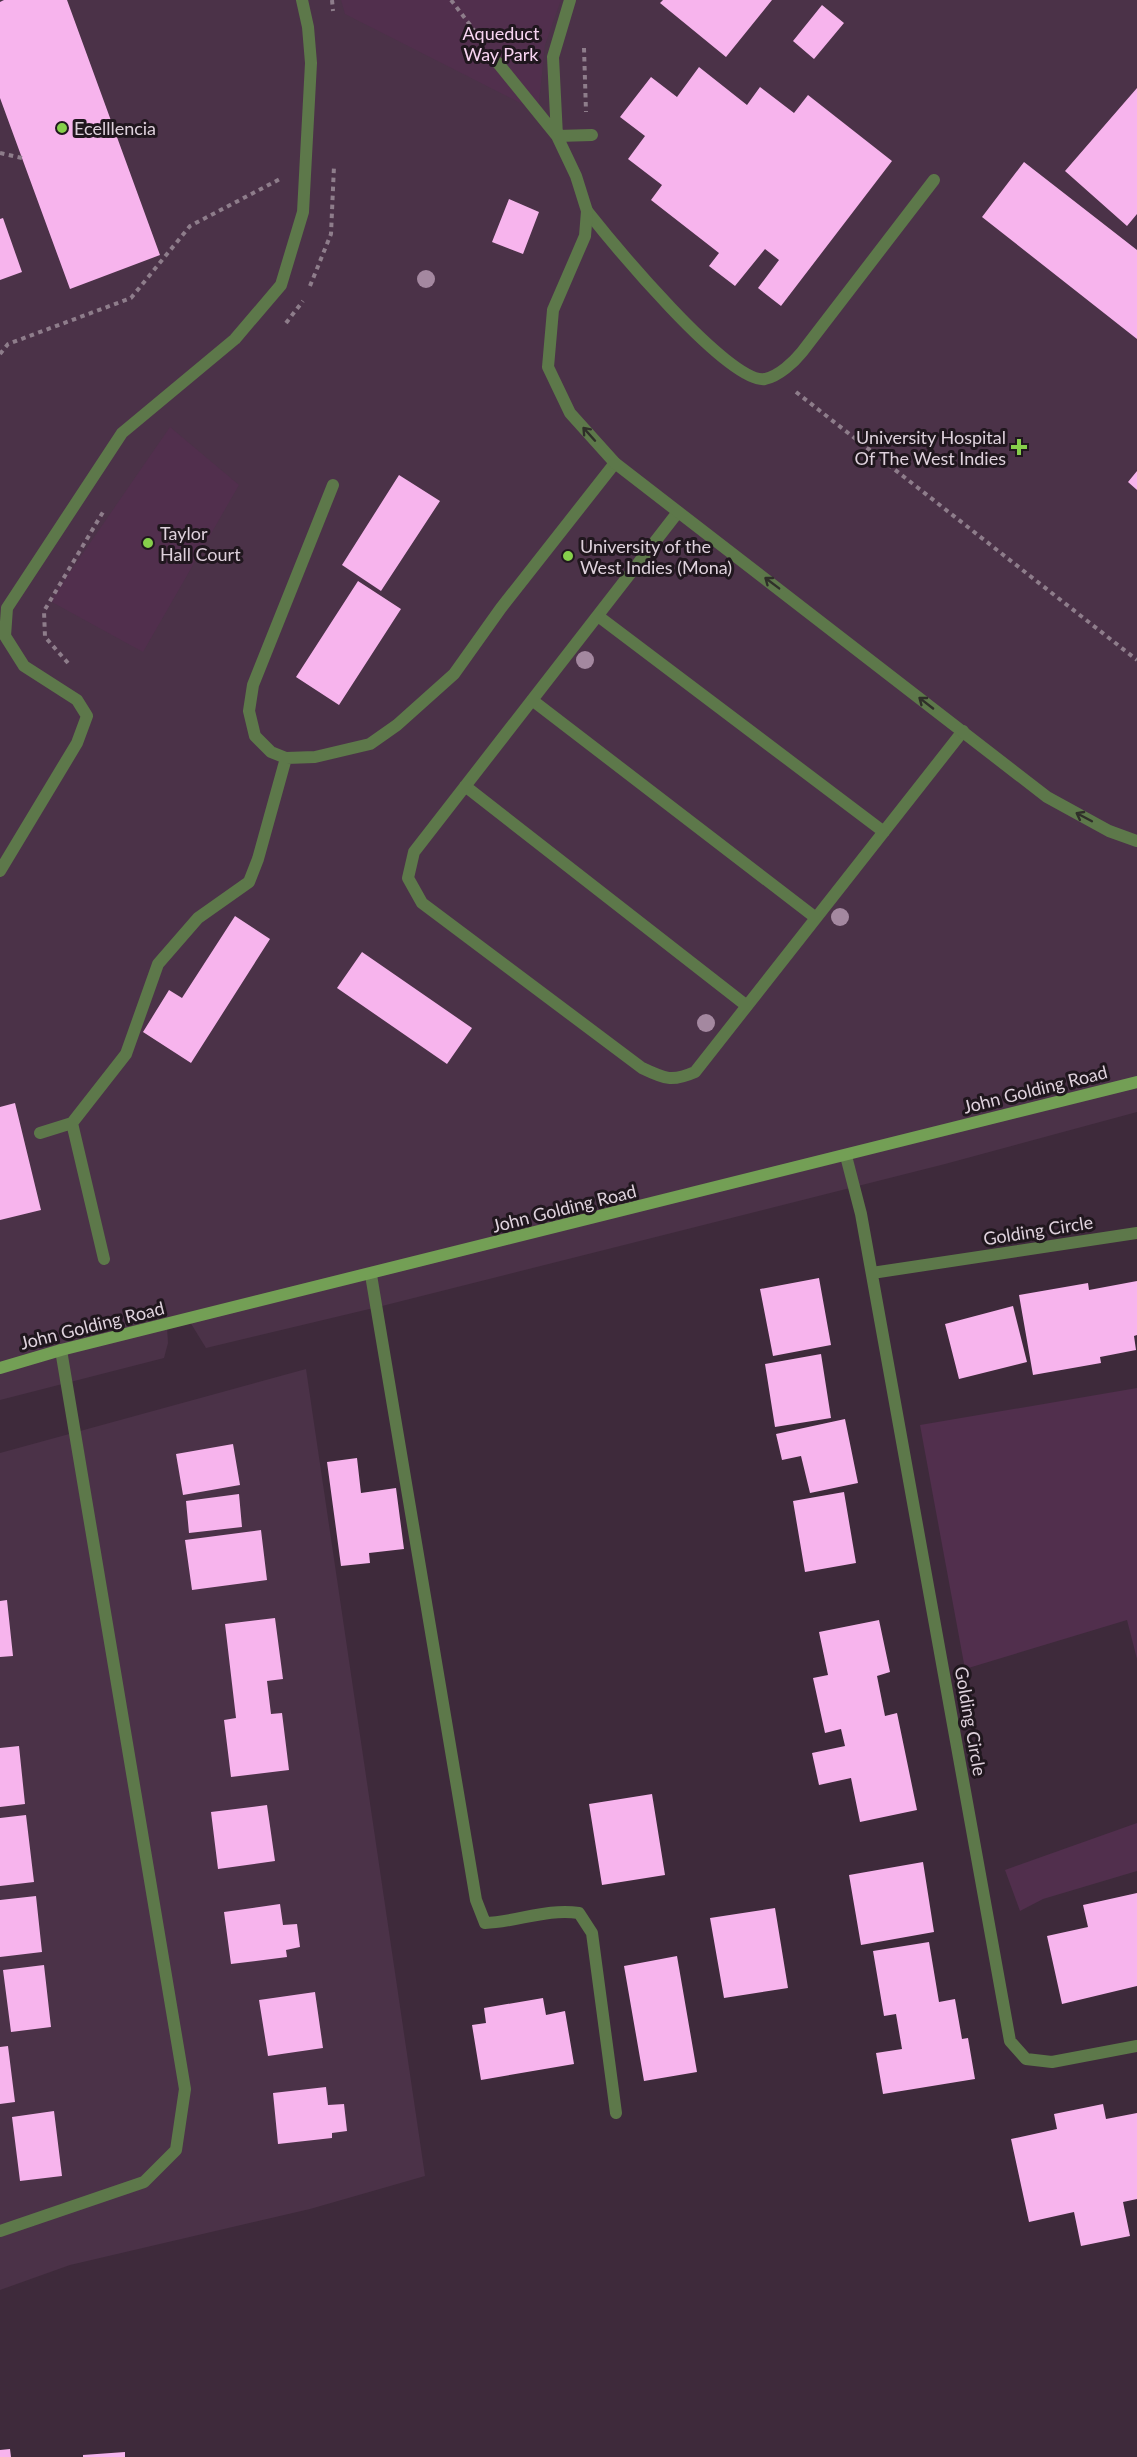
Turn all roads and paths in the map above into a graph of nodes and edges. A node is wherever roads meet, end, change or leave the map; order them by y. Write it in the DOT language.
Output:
graph roads {
  1 [pos="302,0"];
  2 [pos="451,0"];
  3 [pos="570,0"];
  4 [pos="497,62"];
  5 [pos="557,135"];
  6 [pos="592,135"];
  7 [pos="0,153"];
  8 [pos="22,158"];
  9 [pos="305,166"];
  10 [pos="934,180"];
  11 [pos="587,211"];
  12 [pos="0,354"];
  13 [pos="615,463"];
  14 [pos="333,485"];
  15 [pos="678,512"];
  16 [pos="597,616"];
  17 [pos="532,700"];
  18 [pos="963,731"];
  19 [pos="286,758"];
  20 [pos="465,786"];
  21 [pos="884,832"];
  22 [pos="1137,841"];
  23 [pos="0,871"];
  24 [pos="816,918"];
  25 [pos="747,1006"];
  26 [pos="1137,1082"];
  27 [pos="72,1123"];
  28 [pos="40,1133"];
  29 [pos="846,1156"];
  30 [pos="1137,1233"];
  31 [pos="104,1259"];
  32 [pos="872,1273"];
  33 [pos="371,1275"];
  34 [pos="61,1350"];
  35 [pos="0,1368"];
  36 [pos="1137,2046"];
  37 [pos="616,2113"];
  38 [pos="0,2231"];
  1 -- 9 [label="street"];
  2 -- 4 [label="path"];
  3 -- 5 [label="street"];
  4 -- 5 [label="street"];
  5 -- 6 [label="street"];
  5 -- 11 [label="street"];
  7 -- 8 [label="path"];
  9 -- 12 [label="path"];
  9 -- 23 [label="street"];
  10 -- 11 [label="street"];
  13 -- 11 [label="street, one-way"];
  13 -- 15 [label="street"];
  13 -- 19 [label="street"];
  14 -- 19 [label="street"];
  15 -- 16 [label="street"];
  18 -- 15 [label="street, one-way"];
  16 -- 17 [label="street"];
  16 -- 21 [label="street"];
  17 -- 20 [label="street"];
  17 -- 24 [label="street"];
  18 -- 21 [label="street"];
  22 -- 18 [label="street, one-way"];
  19 -- 27 [label="street"];
  20 -- 25 [label="street"];
  20 -- 25 [label="street"];
  21 -- 24 [label="street"];
  24 -- 25 [label="street"];
  26 -- 29 [label="street, John Golding Road"];
  27 -- 28 [label="street"];
  27 -- 31 [label="street"];
  29 -- 32 [label="street, Golding Circle"];
  29 -- 33 [label="street, John Golding Road"];
  30 -- 32 [label="street, Golding Circle"];
  32 -- 36 [label="street, Golding Circle"];
  33 -- 34 [label="street, John Golding Road"];
  33 -- 37 [label="street"];
  34 -- 35 [label="street, John Golding Road"];
  34 -- 38 [label="street"];
}
